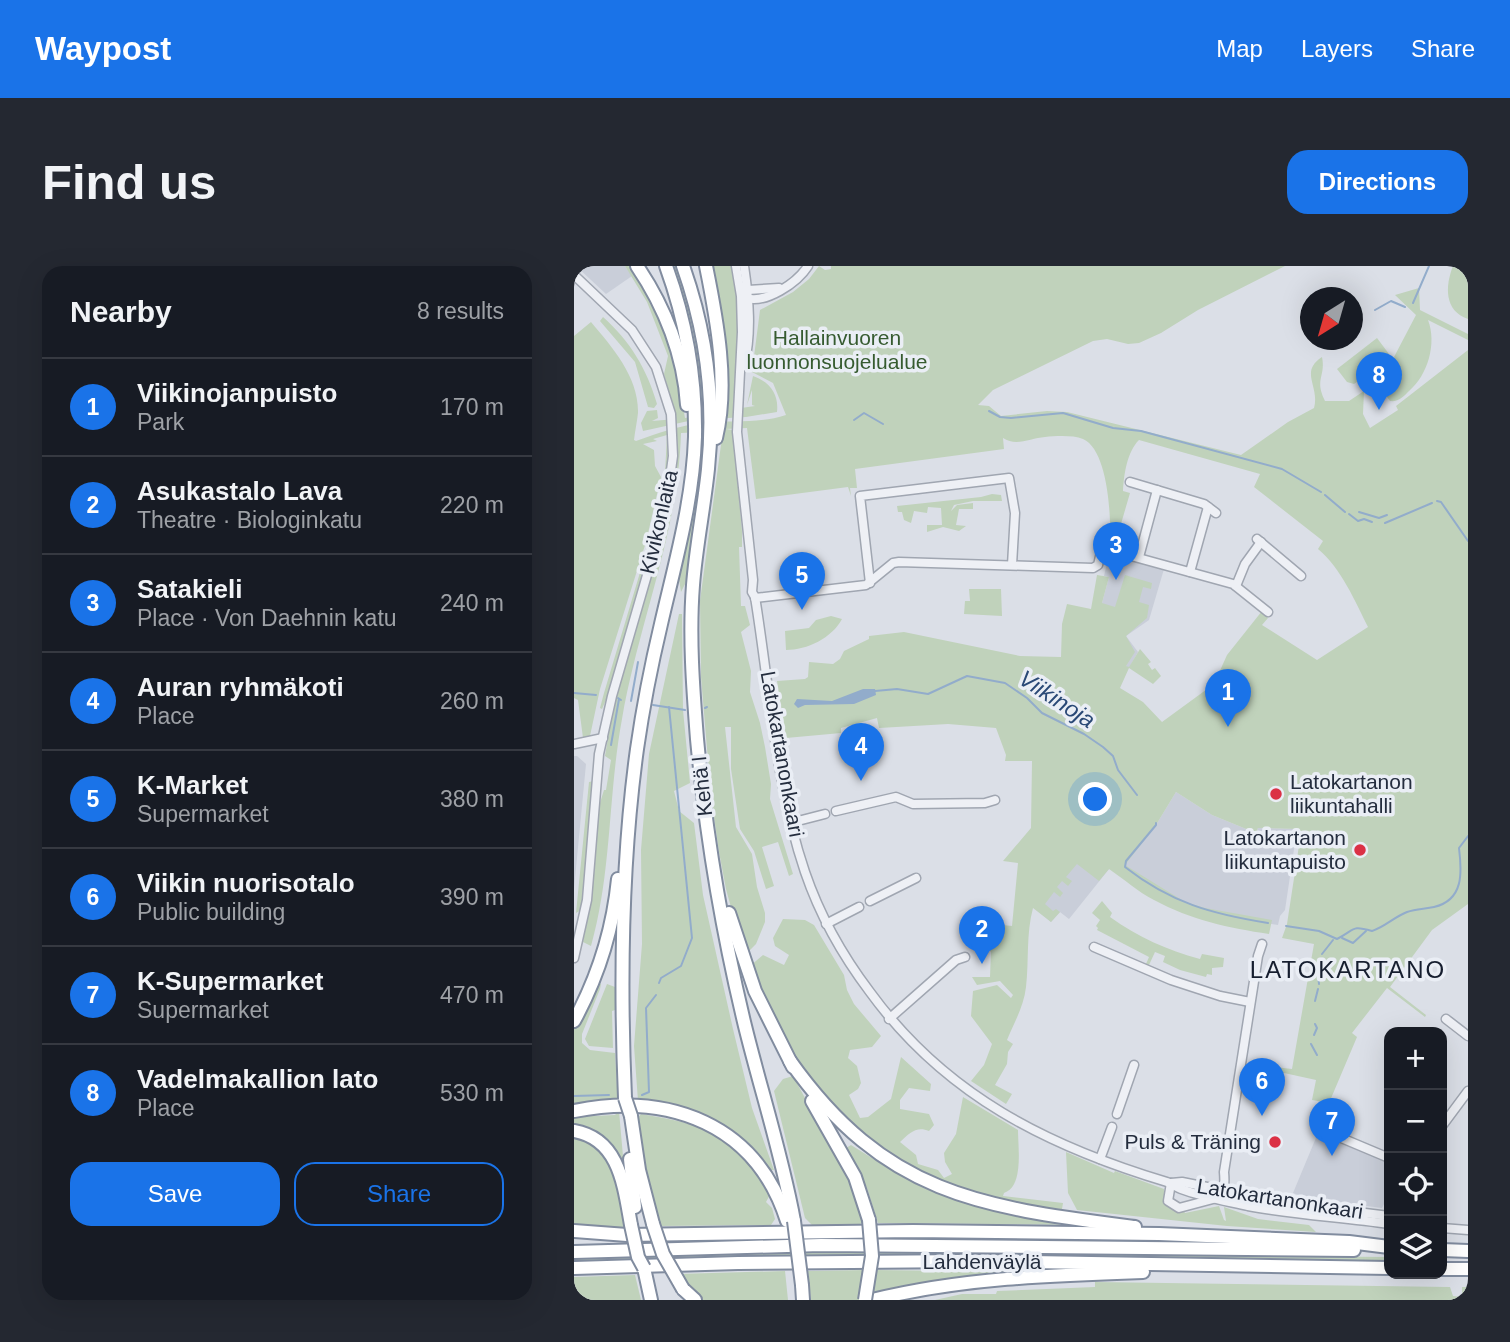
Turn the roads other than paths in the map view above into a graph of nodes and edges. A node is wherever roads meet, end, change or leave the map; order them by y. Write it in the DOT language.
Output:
graph roads {
  1 [pos="637,266"];
  2 [pos="666,266"];
  3 [pos="683,266"];
  4 [pos="706,266"];
  5 [pos="736,266"];
  6 [pos="744,266"];
  7 [pos="808,266"];
  8 [pos="576,279"];
  9 [pos="746,295"];
  10 [pos="708,469"];
  11 [pos="1130,482"];
  12 [pos="1157,490"];
  13 [pos="688,503"];
  14 [pos="1139,557"];
  15 [pos="1012,565"];
  16 [pos="1190,572"];
  17 [pos="1301,576"];
  18 [pos="870,583"];
  19 [pos="1236,586"];
  20 [pos="755,598"];
  21 [pos="1268,612"];
  22 [pos="603,738"];
  23 [pos="574,744"];
  24 [pos="632,792"];
  25 [pos="995,800"];
  26 [pos="836,811"];
  27 [pos="825,814"];
  28 [pos="790,823"];
  29 [pos="710,852"];
  30 [pos="916,878"];
  31 [pos="870,901"];
  32 [pos="859,907"];
  33 [pos="826,924"];
  34 [pos="1262,944"];
  35 [pos="1094,947"];
  36 [pos="965,957"];
  37 [pos="574,958"];
  38 [pos="1250,1002"];
  39 [pos="889,1019"];
  40 [pos="1446,1019"];
  41 [pos="574,1021"];
  42 [pos="1468,1036"];
  43 [pos="790,1061"];
  44 [pos="1134,1065"];
  45 [pos="1468,1091"];
  46 [pos="574,1111"];
  47 [pos="1117,1114"];
  48 [pos="629,1116"];
  49 [pos="1447,1119"];
  50 [pos="1112,1128"];
  51 [pos="1320,1129"];
  52 [pos="574,1131"];
  53 [pos="1384,1156"];
  54 [pos="1100,1159"];
  55 [pos="1171,1184"];
  56 [pos="1219,1193"];
  57 [pos="1384,1215"];
  58 [pos="791,1221"];
  59 [pos="1384,1223"];
  60 [pos="634,1225"];
  61 [pos="1447,1228"];
  62 [pos="1468,1230"];
  63 [pos="574,1231"];
  64 [pos="1197,1235"];
  65 [pos="1384,1248"];
  66 [pos="1384,1249"];
  67 [pos="1447,1250"];
  68 [pos="1468,1251"];
  69 [pos="574,1252"];
  70 [pos="1241,1266"];
  71 [pos="574,1268"];
  72 [pos="1384,1268"];
  73 [pos="1447,1269"];
  74 [pos="1468,1269"];
  75 [pos="977,1282"];
  76 [pos="649,1294"];
  77 [pos="695,1300"];
  78 [pos="803,1300"];
  79 [pos="865,1300"];
  80 [pos="872,1300"];
  81 [pos="920,1300"];
  1 -- 13 [label="highway"];
  2 -- 13 [label="highway"];
  3 -- 10 [label="highway, Kehä I"];
  4 -- 10 [label="highway"];
  5 -- 9 [label="street, Latokartanonkaari"];
  6 -- 9 [label="street, Latokartanonkaari"];
  7 -- 9 [label="street"];
  8 -- 22 [label="street, Kivikonlaita"];
  9 -- 20 [label="street, Latokartanonkaari"];
  10 -- 29 [label="highway, Kehä I"];
  11 -- 12 [label="street"];
  12 -- 14 [label="street"];
  12 -- 16 [label="street"];
  13 -- 24 [label="highway"];
  14 -- 15 [label="street"];
  14 -- 16 [label="street"];
  15 -- 18 [label="street"];
  15 -- 18 [label="street"];
  16 -- 19 [label="street"];
  17 -- 19 [label="street"];
  18 -- 20 [label="street"];
  19 -- 21 [label="street"];
  20 -- 28 [label="street, Latokartanonkaari"];
  22 -- 23 [label="street"];
  22 -- 37 [label="street, Kivikonlaita"];
  24 -- 41 [label="highway"];
  24 -- 48 [label="highway, bridge"];
  25 -- 26 [label="street"];
  27 -- 28 [label="street"];
  28 -- 33 [label="street, Latokartanonkaari"];
  29 -- 43 [label="highway"];
  29 -- 58 [label="highway, Kehä I"];
  30 -- 31 [label="street"];
  32 -- 33 [label="street"];
  33 -- 39 [label="street, Latokartanonkaari"];
  34 -- 38 [label="street"];
  35 -- 38 [label="street"];
  36 -- 39 [label="street"];
  38 -- 56 [label="street"];
  39 -- 54 [label="street, Latokartanonkaari"];
  40 -- 42 [label="street"];
  43 -- 64 [label="highway"];
  43 -- 79 [label="highway, bridge"];
  44 -- 47 [label="street"];
  45 -- 49 [label="street"];
  46 -- 58 [label="highway"];
  48 -- 60 [label="highway"];
  48 -- 77 [label="highway, bridge"];
  50 -- 54 [label="street"];
  51 -- 53 [label="street"];
  52 -- 60 [label="highway"];
  54 -- 55 [label="street, Latokartanonkaari"];
  55 -- 56 [label="street, Latokartanonkaari"];
  55 -- 56 [label="street"];
  56 -- 57 [label="street, Latokartanonkaari"];
  56 -- 59 [label="street, Latokartanonkaari"];
  58 -- 78 [label="highway, bridge"];
  60 -- 76 [label="highway, bridge"];
  61 -- 62 [label="street"];
  63 -- 64 [label="highway"];
  64 -- 65 [label="highway"];
  66 -- 69 [label="highway, Lahdenväylä"];
  67 -- 68 [label="highway"];
  70 -- 71 [label="highway, Lahdenväylä"];
  70 -- 72 [label="highway, Lahdenväylä"];
  70 -- 75 [label="highway"];
  73 -- 74 [label="highway"];
  75 -- 80 [label="highway"];
  75 -- 81 [label="highway"];
}
